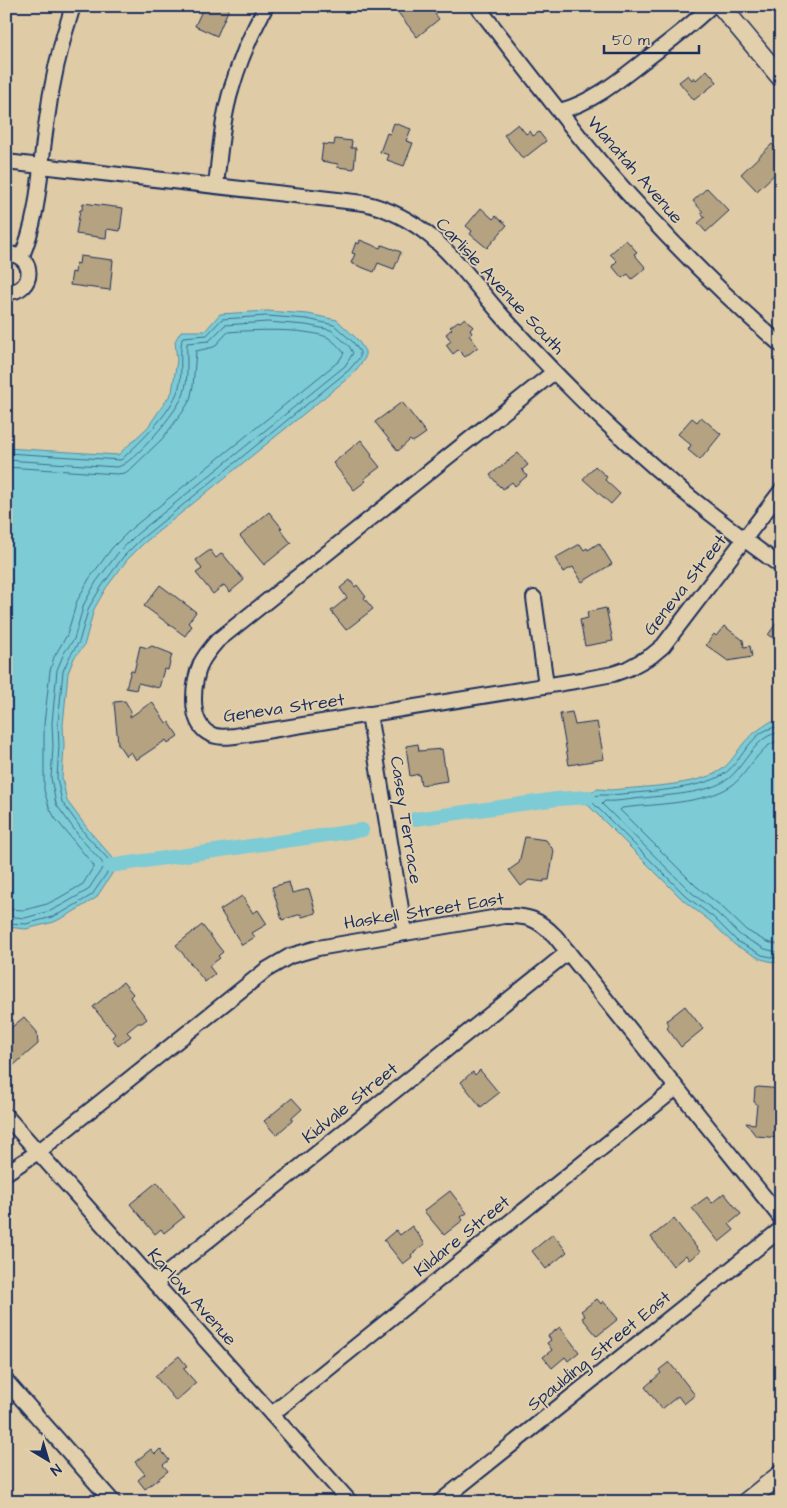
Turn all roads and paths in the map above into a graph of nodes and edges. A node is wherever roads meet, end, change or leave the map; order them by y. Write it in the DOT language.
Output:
graph roads {
  1 [pos="74,6"];
  2 [pos="266,6"];
  3 [pos="477,6"];
  4 [pos="711,6"];
  5 [pos="721,6"];
  6 [pos="781,78"];
  7 [pos="560,111"];
  8 [pos="6,162"];
  9 [pos="42,166"];
  10 [pos="216,185"];
  11 [pos="6,254"];
  12 [pos="21,258"];
  13 [pos="6,292"];
  14 [pos="781,345"];
  15 [pos="554,372"];
  16 [pos="781,491"];
  17 [pos="744,540"];
  18 [pos="781,566"];
  19 [pos="534,598"];
  20 [pos="546,685"];
  21 [pos="369,714"];
  22 [pos="405,933"];
  23 [pos="568,952"];
  24 [pos="676,1088"];
  25 [pos="6,1116"];
  26 [pos="38,1152"];
  27 [pos="6,1173"];
  28 [pos="781,1218"];
  29 [pos="781,1228"];
  30 [pos="155,1283"];
  31 [pos="6,1381"];
  32 [pos="272,1414"];
  33 [pos="781,1474"];
  34 [pos="114,1502"];
  35 [pos="350,1502"];
  36 [pos="440,1502"];
  37 [pos="746,1502"];
  1 -- 9 [label="street"];
  2 -- 10 [label="street"];
  3 -- 7 [label="street, Wanatah Avenue"];
  4 -- 7 [label="street"];
  5 -- 6 [label="street"];
  7 -- 14 [label="street, Wanatah Avenue"];
  8 -- 9 [label="street, Carlisle Avenue South"];
  9 -- 10 [label="street, Carlisle Avenue South"];
  9 -- 12 [label="street"];
  10 -- 15 [label="street, Carlisle Avenue South"];
  11 -- 12 [label="street"];
  12 -- 13 [label="street"];
  15 -- 17 [label="street, Carlisle Avenue South"];
  15 -- 21 [label="street, Geneva Street"];
  16 -- 17 [label="street, Geneva Street"];
  17 -- 18 [label="street, Carlisle Avenue South"];
  17 -- 20 [label="street, Geneva Street"];
  19 -- 20 [label="street"];
  20 -- 21 [label="street, Geneva Street"];
  21 -- 22 [label="street, Casey Terrace"];
  22 -- 23 [label="street, Haskell Street East"];
  22 -- 26 [label="street, Haskell Street East"];
  23 -- 24 [label="street, Haskell Street East"];
  23 -- 30 [label="street, Kidvale Street"];
  24 -- 28 [label="street, Haskell Street East"];
  24 -- 32 [label="street, Kildare Street"];
  25 -- 26 [label="street, Karlow Avenue"];
  26 -- 27 [label="street, Haskell Street East"];
  26 -- 30 [label="street, Karlow Avenue"];
  29 -- 36 [label="street, Spaulding Street East"];
  30 -- 32 [label="street, Karlow Avenue"];
  31 -- 34 [label="street"];
  32 -- 35 [label="street, Karlow Avenue"];
  33 -- 37 [label="street"];
}
